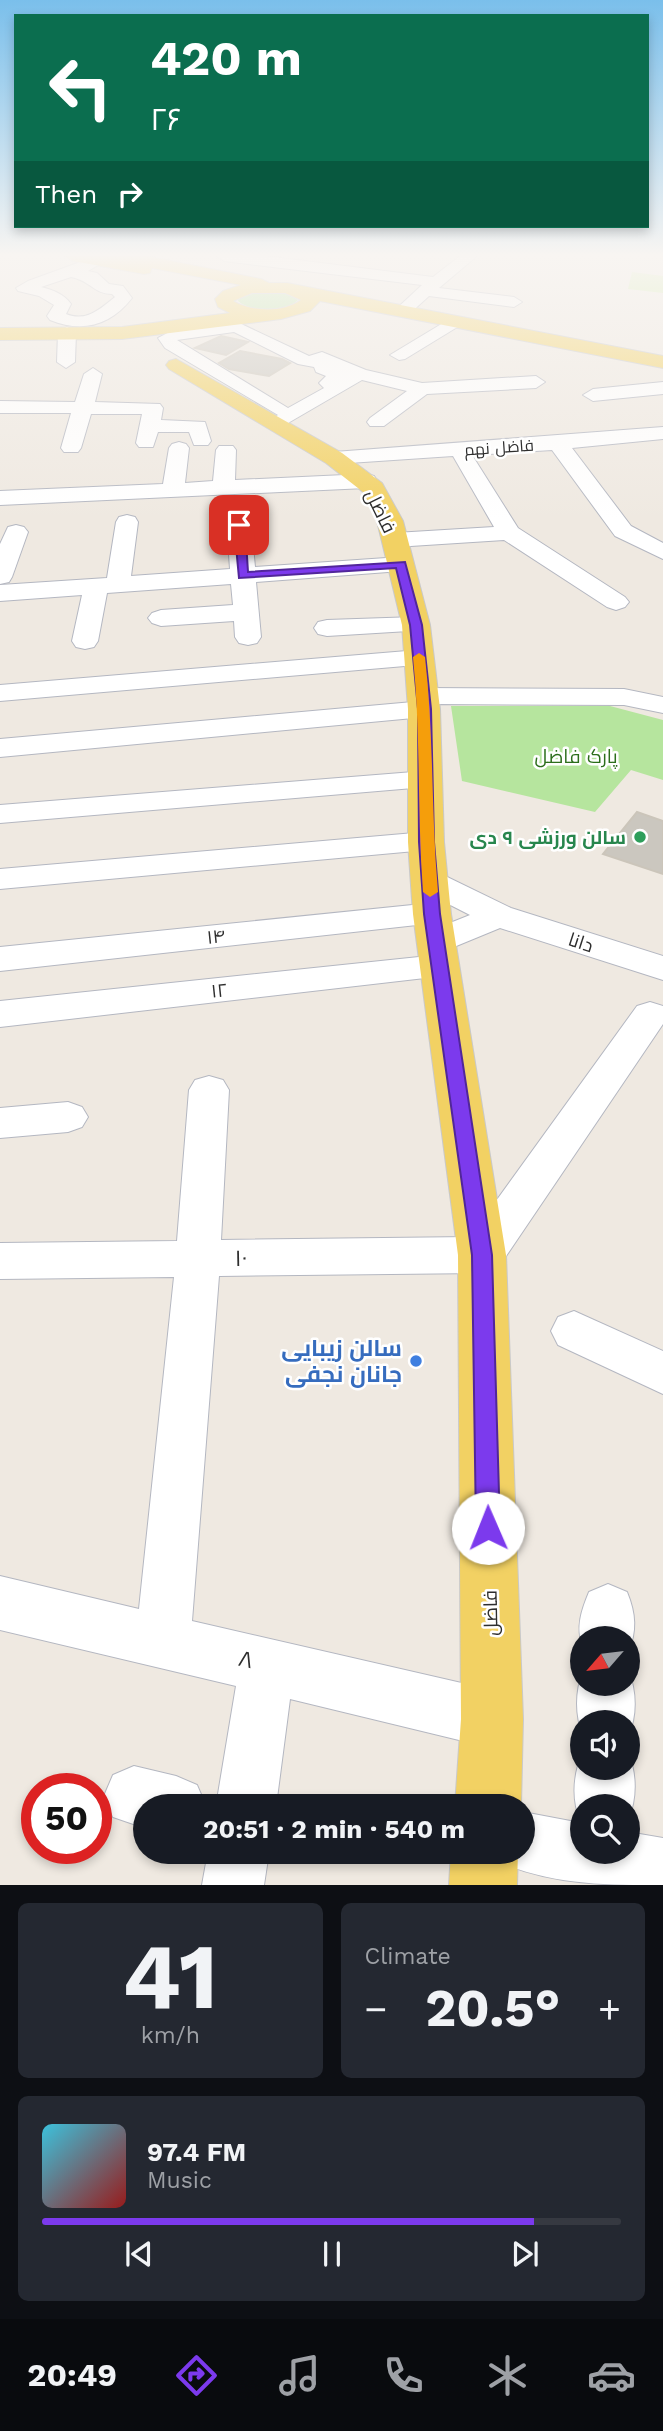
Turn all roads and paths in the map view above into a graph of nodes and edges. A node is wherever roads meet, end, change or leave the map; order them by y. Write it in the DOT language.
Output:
graph roads {
  1 [pos="66,344"];
  2 [pos="141,344"];
  3 [pos="152,344"];
  4 [pos="152,344"];
  5 [pos="171,344"];
  6 [pos="192,344"];
  7 [pos="259,344"];
  8 [pos="289,344"];
  9 [pos="306,344"];
  10 [pos="413,344"];
  11 [pos="566,344"];
  12 [pos="212,348"];
  13 [pos="166,350"];
  14 [pos="399,355"];
  15 [pos="66,362"];
  16 [pos="663,362"];
  17 [pos="93,374"];
  18 [pos="360,374"];
  19 [pos="290,376"];
  20 [pos="230,378"];
  21 [pos="536,382"];
  22 [pos="334,385"];
  23 [pos="422,389"];
  24 [pos="662,389"];
  25 [pos="593,395"];
  26 [pos="0,407"];
  27 [pos="83,407"];
  28 [pos="278,416"];
  29 [pos="377,422"];
  30 [pos="201,441"];
  31 [pos="661,441"];
  32 [pos="558,443"];
  33 [pos="179,448"];
  34 [pos="226,450"];
  35 [pos="463,457"];
  36 [pos="350,470"];
  37 [pos="266,485"];
  38 [pos="224,487"];
  39 [pos="173,489"];
  40 [pos="58,495"];
  41 [pos="0,498"];
  42 [pos="272,512"];
  43 [pos="127,522"];
  44 [pos="239,525"];
  45 [pos="16,532"];
  46 [pos="509,533"];
  47 [pos="398,552"];
  48 [pos="663,552"];
  49 [pos="243,575"];
  50 [pos="107,586"];
  51 [pos="1,593"];
  52 [pos="616,602"];
  53 [pos="162,618"];
  54 [pos="327,628"];
  55 [pos="85,641"];
  56 [pos="421,672"];
  57 [pos="0,694"];
  58 [pos="663,705"];
  59 [pos="0,748"];
  60 [pos="426,780"];
  61 [pos="0,814"];
  62 [pos="0,879"];
  63 [pos="433,909"];
  64 [pos="499,916"];
  65 [pos="0,958"];
  66 [pos="663,968"];
  67 [pos="0,1014"];
  68 [pos="650,1015"];
  69 [pos="209,1090"];
  70 [pos="68,1117"];
  71 [pos="0,1123"];
  72 [pos="482,1255"];
  73 [pos="198,1259"];
  74 [pos="0,1261"];
  75 [pos="574,1331"];
  76 [pos="657,1379"];
  77 [pos="0,1603"];
  78 [pos="163,1640"];
  79 [pos="267,1664"];
  80 [pos="492,1719"];
  81 [pos="248,1794"];
  82 [pos="489,1794"];
  83 [pos="535,1843"];
  84 [pos="570,1847"];
  85 [pos="640,1862"];
  86 [pos="237,1864"];
  87 [pos="485,1864"];
  88 [pos="663,1869"];
  89 [pos="233,1885"];
  90 [pos="484,1885"];
  1 -- 15 [label="street"];
  2 -- 13 [label="main road"];
  3 -- 13 [label="main road"];
  4 -- 13 [label="main road"];
  5 -- 13 [label="street"];
  6 -- 13 [label="main road"];
  7 -- 20 [label="street"];
  8 -- 22 [label="street"];
  9 -- 18 [label="street"];
  10 -- 14 [label="street"];
  11 -- 16 [label="main road"];
  12 -- 13 [label="street"];
  13 -- 20 [label="street"];
  13 -- 28 [label="main road, فاضل"];
  17 -- 27 [label="street"];
  18 -- 22 [label="street"];
  18 -- 23 [label="street"];
  19 -- 22 [label="street"];
  20 -- 28 [label="street"];
  21 -- 23 [label="street"];
  22 -- 28 [label="street"];
  23 -- 29 [label="street"];
  24 -- 25 [label="street"];
  26 -- 27 [label="street"];
  27 -- 30 [label="street"];
  27 -- 40 [label="street"];
  28 -- 36 [label="main road, فاضل"];
  31 -- 32 [label="street, فاضل نهم"];
  32 -- 36 [label="street, فاضل نهم"];
  32 -- 48 [label="street"];
  33 -- 39 [label="street"];
  34 -- 38 [label="street"];
  35 -- 46 [label="street"];
  36 -- 37 [label="street, فاضل نهم"];
  36 -- 47 [label="main road, فاضل"];
  37 -- 38 [label="street, فاضل نهم"];
  37 -- 42 [label="street"];
  38 -- 39 [label="street, فاضل نهم"];
  39 -- 40 [label="street, فاضل نهم"];
  40 -- 41 [label="street, فاضل نهم"];
  43 -- 50 [label="street"];
  44 -- 49 [label="street"];
  45 -- 51 [label="street"];
  46 -- 47 [label="street"];
  46 -- 52 [label="street"];
  47 -- 49 [label="street"];
  47 -- 56 [label="main road, فاضل"];
  49 -- 50 [label="street"];
  49 -- 53 [label="street"];
  50 -- 51 [label="street"];
  50 -- 55 [label="street"];
  54 -- 56 [label="street"];
  56 -- 57 [label="street"];
  56 -- 58 [label="street"];
  56 -- 59 [label="street"];
  56 -- 60 [label="main road, فاضل"];
  60 -- 61 [label="street"];
  60 -- 63 [label="main road, فاضل"];
  62 -- 63 [label="street"];
  63 -- 64 [label="street"];
  63 -- 64 [label="street, دانا"];
  63 -- 65 [label="street, ۱۴"];
  63 -- 67 [label="street, ۱۲"];
  63 -- 72 [label="main road, فاضل"];
  64 -- 66 [label="street, دانا"];
  68 -- 72 [label="street"];
  69 -- 73 [label="street"];
  70 -- 71 [label="street"];
  72 -- 73 [label="street, ۱۰"];
  72 -- 80 [label="main road, فاضل"];
  73 -- 74 [label="street, ۱۰"];
  73 -- 78 [label="street"];
  75 -- 76 [label="street"];
  77 -- 78 [label="street, ۸"];
  78 -- 79 [label="street, ۸"];
  79 -- 80 [label="street, ۸"];
  79 -- 81 [label="street"];
  80 -- 82 [label="main road, فاضل"];
  83 -- 84 [label="street"];
  85 -- 88 [label="street"];
  86 -- 89 [label="street"];
  87 -- 90 [label="main road"];
}
